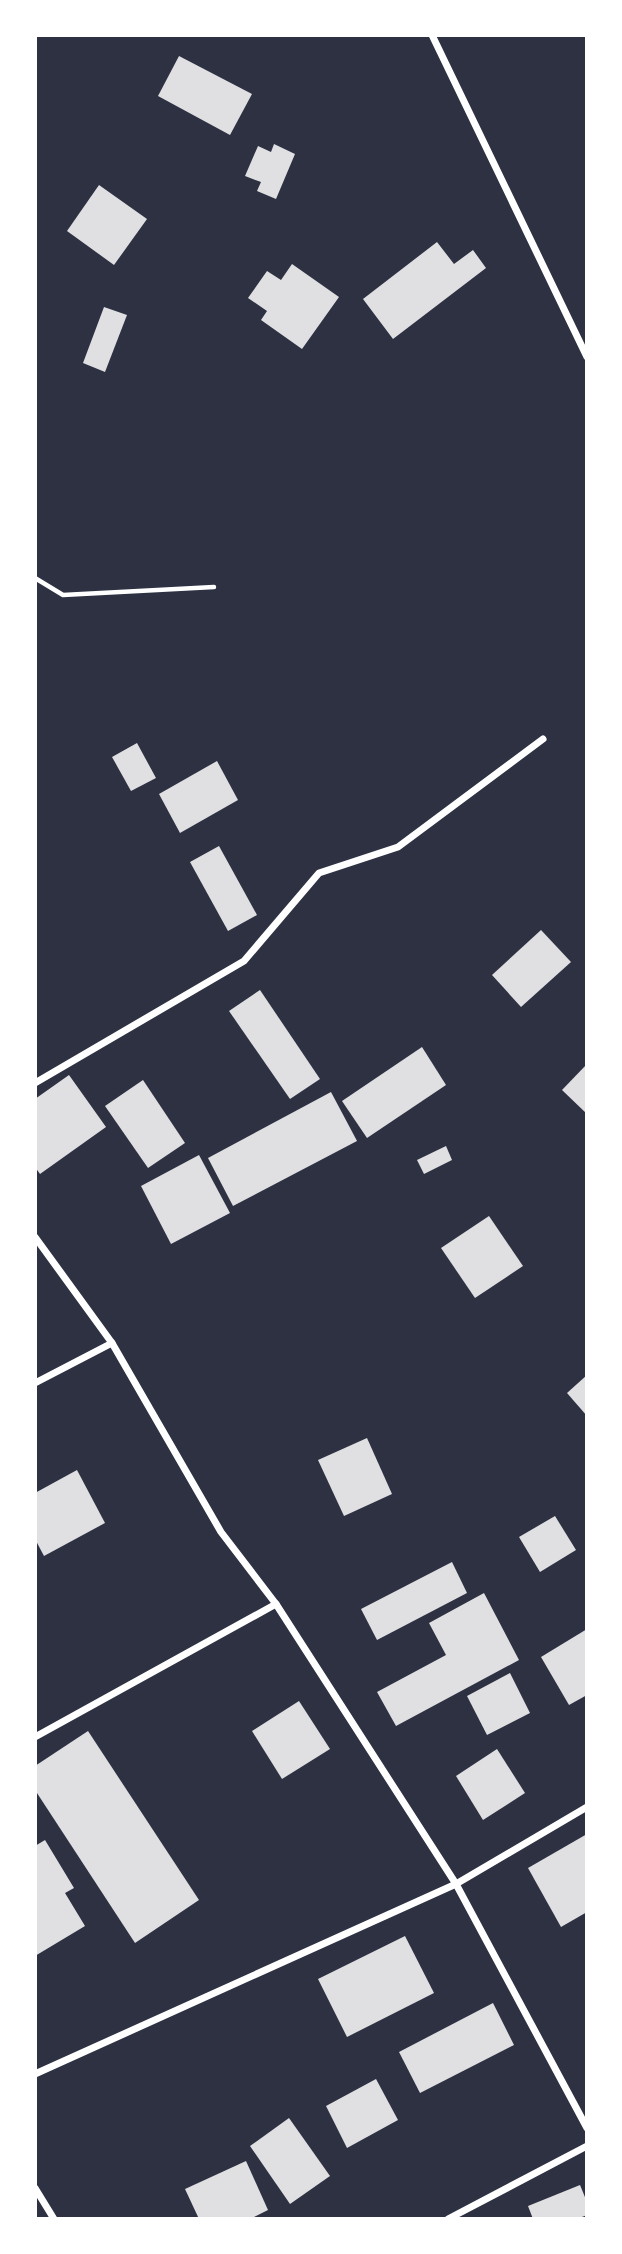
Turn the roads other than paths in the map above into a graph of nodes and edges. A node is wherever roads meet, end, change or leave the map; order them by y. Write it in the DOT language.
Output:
graph roads {
  1 [pos="432,35"];
  2 [pos="587,357"];
  3 [pos="543,739"];
  4 [pos="35,1083"];
  5 [pos="35,1237"];
  6 [pos="112,1343"];
  7 [pos="35,1383"];
  8 [pos="276,1604"];
  9 [pos="35,1737"];
  10 [pos="587,1807"];
  11 [pos="456,1884"];
  12 [pos="35,2074"];
  13 [pos="587,2128"];
  14 [pos="587,2146"];
  15 [pos="35,2188"];
  16 [pos="54,2219"];
  17 [pos="447,2219"];
  1 -- 2 [label="street"];
  3 -- 4 [label="street"];
  5 -- 6 [label="street"];
  6 -- 7 [label="street"];
  6 -- 8 [label="street"];
  8 -- 9 [label="street"];
  8 -- 11 [label="street"];
  10 -- 11 [label="street"];
  11 -- 12 [label="street"];
  11 -- 13 [label="street"];
  14 -- 17 [label="street"];
  15 -- 16 [label="street"];
}
